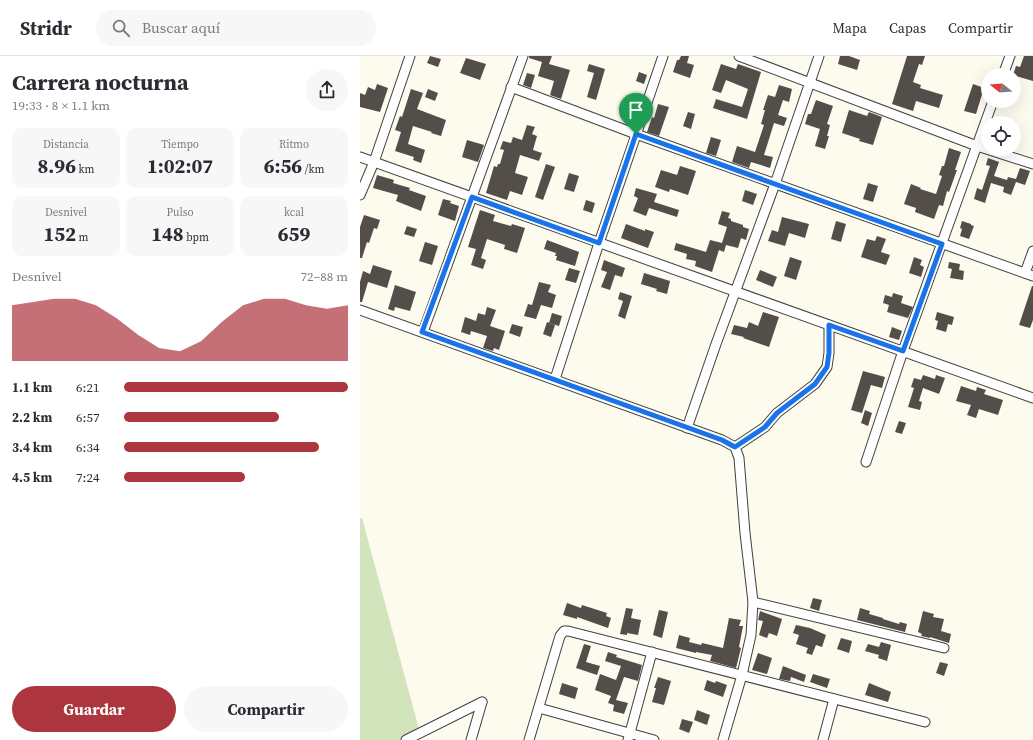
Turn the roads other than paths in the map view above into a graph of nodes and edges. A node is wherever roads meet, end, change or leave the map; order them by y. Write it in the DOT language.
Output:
graph roads {
  1 [pos="410,56"];
  2 [pos="522,56"];
  3 [pos="663,56"];
  4 [pos="739,56"];
  5 [pos="819,56"];
  6 [pos="1010,56"];
  7 [pos="1006,68"];
  8 [pos="810,82"];
  9 [pos="512,87"];
  10 [pos="991,108"];
  11 [pos="636,134"];
  12 [pos="977,146"];
  13 [pos="360,157"];
  14 [pos="374,162"];
  15 [pos="1033,164"];
  16 [pos="776,184"];
  17 [pos="360,195"];
  18 [pos="472,197"];
  19 [pos="599,243"];
  20 [pos="942,244"];
  21 [pos="1033,251"];
  22 [pos="1029,274"];
  23 [pos="736,292"];
  24 [pos="360,310"];
  25 [pos="829,325"];
  26 [pos="422,332"];
  27 [pos="903,351"];
  28 [pos="555,379"];
  29 [pos="1033,398"];
  30 [pos="687,428"];
  31 [pos="735,447"];
  32 [pos="866,462"];
  33 [pos="753,602"];
  34 [pos="944,648"];
  35 [pos="652,652"];
  36 [pos="742,675"];
  37 [pos="834,699"];
  38 [pos="539,708"];
  39 [pos="925,722"];
  40 [pos="629,737"];
  41 [pos="406,740"];
  42 [pos="471,740"];
  43 [pos="529,740"];
  44 [pos="654,740"];
  45 [pos="723,740"];
  46 [pos="823,740"];
  1 -- 14 [label="street"];
  2 -- 9 [label="street"];
  3 -- 11 [label="street"];
  4 -- 8 [label="street"];
  5 -- 8 [label="street"];
  6 -- 7 [label="street"];
  8 -- 12 [label="street"];
  8 -- 16 [label="street"];
  9 -- 11 [label="street"];
  9 -- 18 [label="street"];
  10 -- 12 [label="street"];
  11 -- 16 [label="street"];
  11 -- 19 [label="street"];
  12 -- 15 [label="street"];
  12 -- 20 [label="street"];
  13 -- 14 [label="street"];
  14 -- 17 [label="street"];
  14 -- 18 [label="street"];
  16 -- 20 [label="street"];
  16 -- 23 [label="street"];
  18 -- 19 [label="street"];
  18 -- 26 [label="street"];
  19 -- 23 [label="street"];
  19 -- 28 [label="street"];
  20 -- 22 [label="street"];
  20 -- 27 [label="street"];
  21 -- 22 [label="street"];
  23 -- 25 [label="street"];
  23 -- 30 [label="street"];
  24 -- 26 [label="street"];
  25 -- 27 [label="street"];
  25 -- 31 [label="street"];
  26 -- 28 [label="street"];
  27 -- 29 [label="street"];
  27 -- 32 [label="street"];
  28 -- 30 [label="street"];
  30 -- 31 [label="street"];
  31 -- 33 [label="street"];
  33 -- 34 [label="street"];
  33 -- 36 [label="street"];
  35 -- 36 [label="street"];
  35 -- 38 [label="street"];
  35 -- 40 [label="street"];
  36 -- 37 [label="street"];
  36 -- 45 [label="street"];
  37 -- 39 [label="street"];
  37 -- 46 [label="street"];
  38 -- 40 [label="street"];
  38 -- 43 [label="street"];
  40 -- 44 [label="street"];
  41 -- 42 [label="street"];
}
